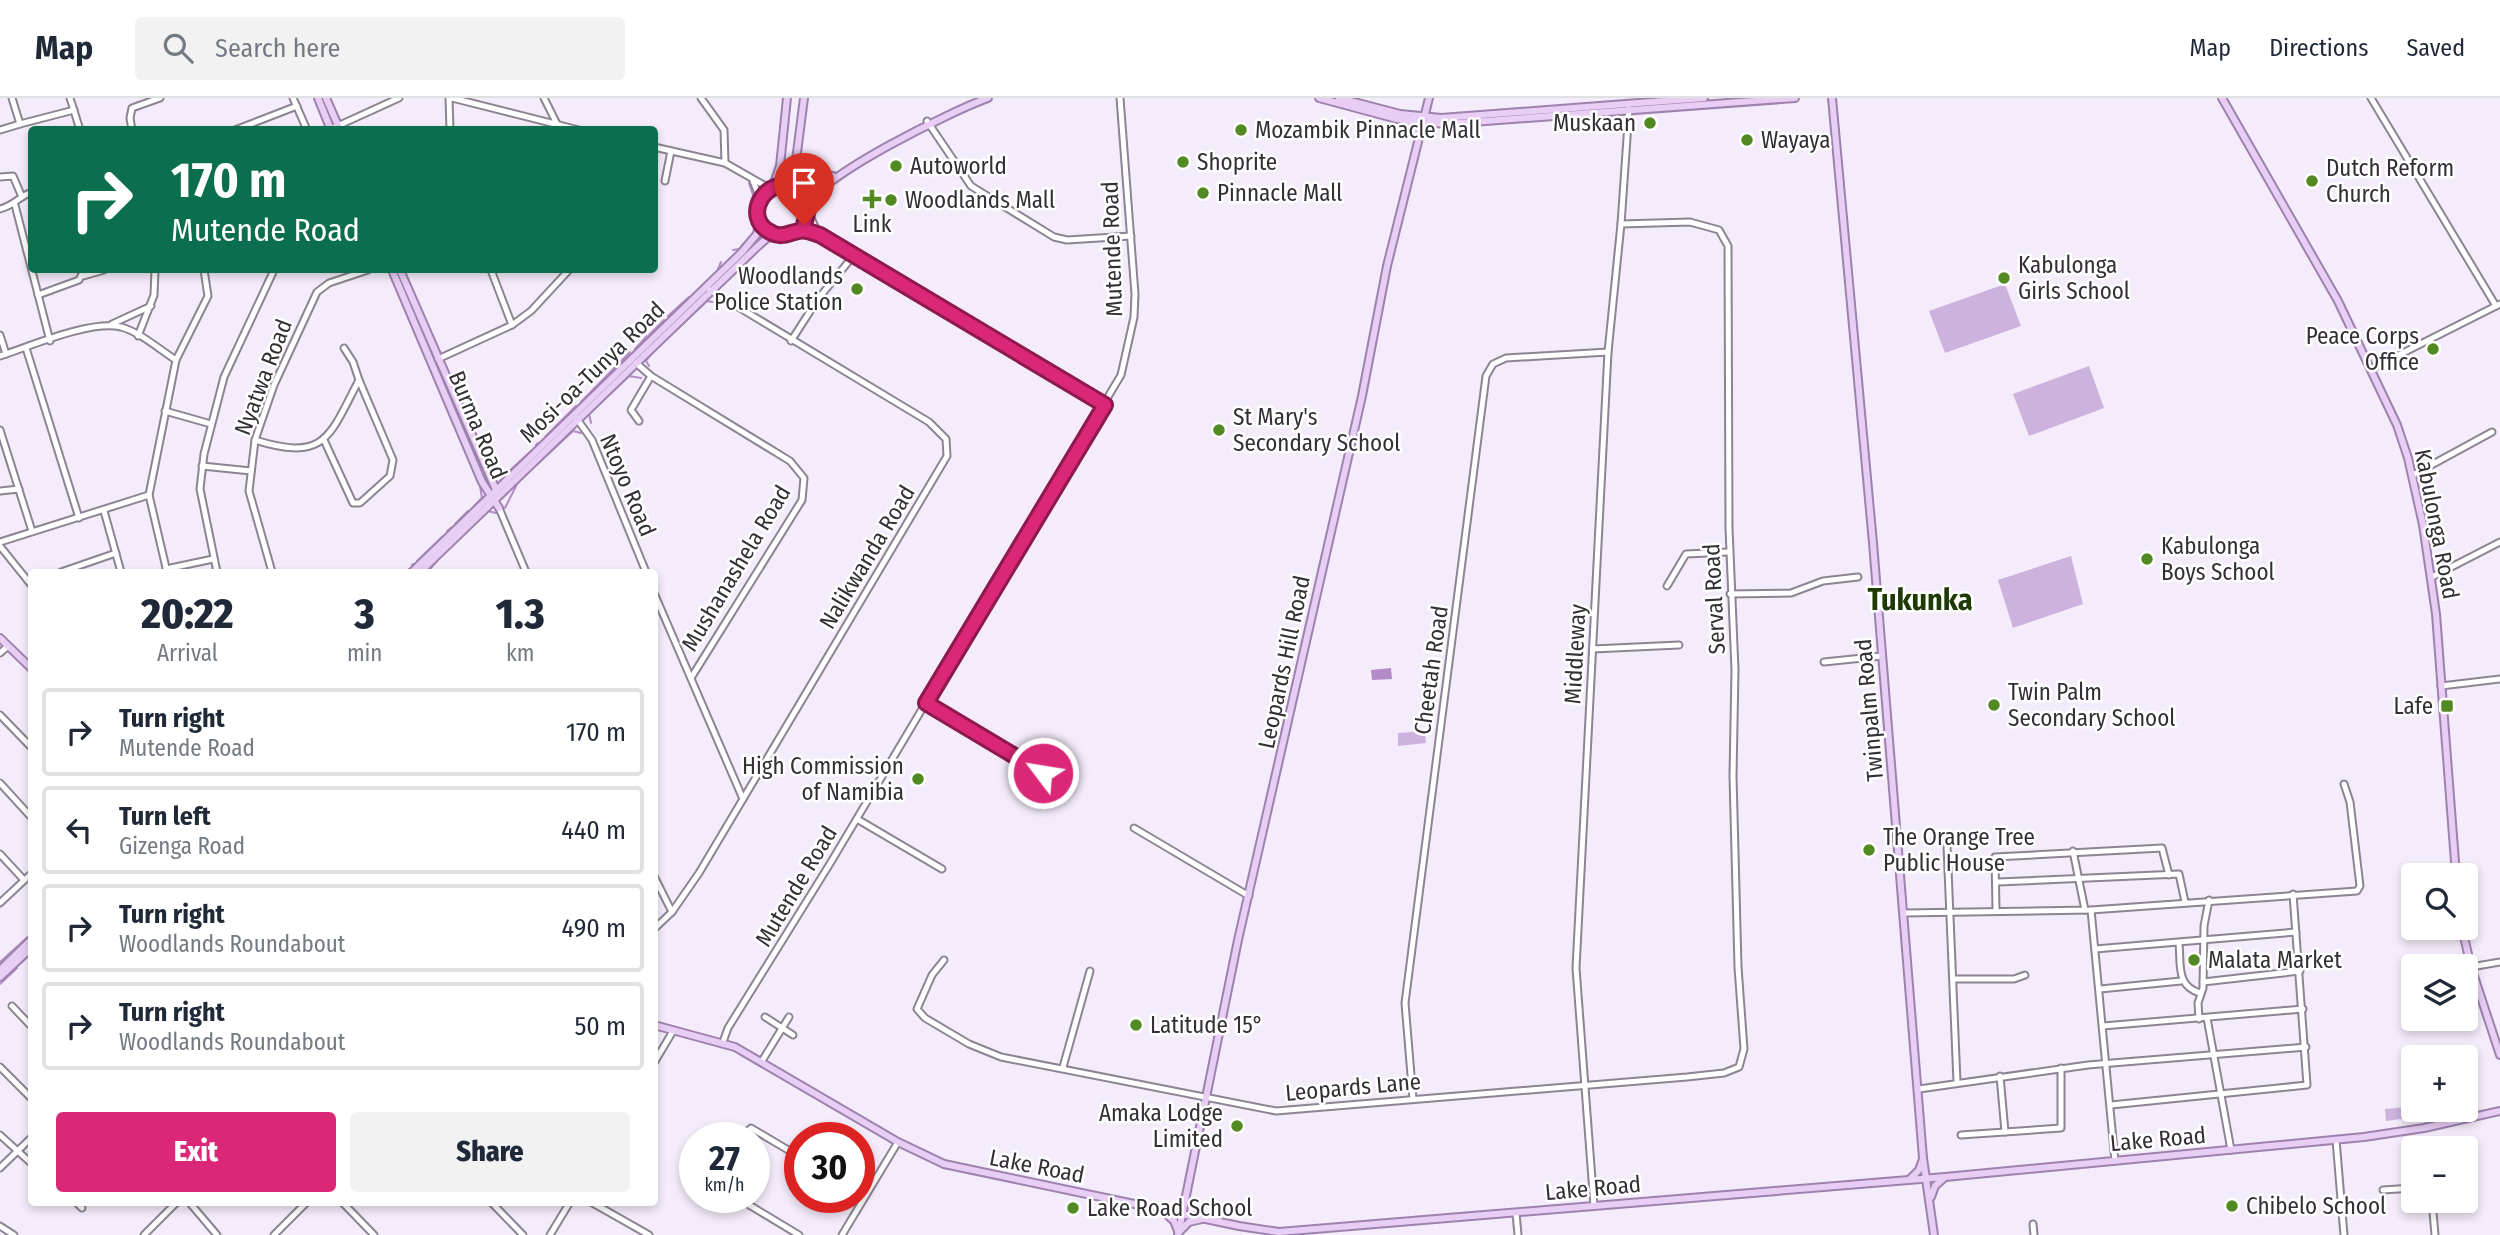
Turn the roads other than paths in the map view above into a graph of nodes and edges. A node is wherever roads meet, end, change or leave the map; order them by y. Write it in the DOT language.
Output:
graph roads {
  1 [pos="12,98"];
  2 [pos="70,98"];
  3 [pos="160,98"];
  4 [pos="293,98"];
  5 [pos="318,98"];
  6 [pos="326,98"];
  7 [pos="399,98"];
  8 [pos="450,98"];
  9 [pos="544,98"];
  10 [pos="701,98"];
  11 [pos="787,98"];
  12 [pos="804,98"];
  13 [pos="977,98"];
  14 [pos="988,98"];
  15 [pos="1120,98"];
  16 [pos="1319,98"];
  17 [pos="1704,98"];
  18 [pos="1795,98"];
  19 [pos="1832,98"];
  20 [pos="2222,98"];
  21 [pos="2371,98"];
  22 [pos="1428,99"];
  23 [pos="1341,100"];
  24 [pos="297,106"];
  25 [pos="1628,107"];
  26 [pos="74,110"];
  27 [pos="1406,117"];
  28 [pos="1441,118"];
  29 [pos="1422,119"];
  30 [pos="928,123"];
  31 [pos="20,124"];
  32 [pos="557,124"];
  33 [pos="1435,124"];
  34 [pos="79,126"];
  35 [pos="131,126"];
  36 [pos="255,126"];
  37 [pos="305,126"];
  38 [pos="334,126"];
  39 [pos="334,126"];
  40 [pos="339,126"];
  41 [pos="450,126"];
  42 [pos="564,126"];
  43 [pos="0,130"];
  44 [pos="1418,138"];
  45 [pos="658,147"];
  46 [pos="671,151"];
  47 [pos="724,163"];
  48 [pos="0,177"];
  49 [pos="665,181"];
  50 [pos="753,181"];
  51 [pos="771,187"];
  52 [pos="799,189"];
  53 [pos="28,194"];
  54 [pos="22,197"];
  55 [pos="760,198"];
  56 [pos="15,205"];
  57 [pos="809,205"];
  58 [pos="0,209"];
  59 [pos="809,214"];
  60 [pos="760,221"];
  61 [pos="1622,224"];
  62 [pos="800,230"];
  63 [pos="820,235"];
  64 [pos="780,236"];
  65 [pos="1131,236"];
  66 [pos="854,255"];
  67 [pos="28,256"];
  68 [pos="32,273"];
  69 [pos="84,273"];
  70 [pos="155,273"];
  71 [pos="204,273"];
  72 [pos="273,273"];
  73 [pos="357,273"];
  74 [pos="393,273"];
  75 [pos="401,273"];
  76 [pos="492,273"];
  77 [pos="566,273"];
  78 [pos="708,289"];
  79 [pos="38,295"];
  80 [pos="2498,305"];
  81 [pos="151,306"];
  82 [pos="512,325"];
  83 [pos="109,326"];
  84 [pos="0,335"];
  85 [pos="138,336"];
  86 [pos="50,341"];
  87 [pos="791,341"];
  88 [pos="26,348"];
  89 [pos="344,348"];
  90 [pos="1608,352"];
  91 [pos="3,355"];
  92 [pos="438,359"];
  93 [pos="176,360"];
  94 [pos="633,360"];
  95 [pos="2371,369"];
  96 [pos="651,376"];
  97 [pos="359,380"];
  98 [pos="1105,405"];
  99 [pos="165,411"];
  100 [pos="576,418"];
  101 [pos="639,421"];
  102 [pos="211,424"];
  103 [pos="0,430"];
  104 [pos="2491,432"];
  105 [pos="255,440"];
  106 [pos="324,440"];
  107 [pos="202,466"];
  108 [pos="251,471"];
  109 [pos="2413,475"];
  110 [pos="19,489"];
  111 [pos="0,491"];
  112 [pos="149,495"];
  113 [pos="494,496"];
  114 [pos="499,508"];
  115 [pos="104,511"];
  116 [pos="79,517"];
  117 [pos="32,531"];
  118 [pos="2500,541"];
  119 [pos="0,544"];
  120 [pos="1729,552"];
  121 [pos="116,553"];
  122 [pos="213,559"];
  123 [pos="70,569"];
  124 [pos="120,569"];
  125 [pos="167,569"];
  126 [pos="171,569"];
  127 [pos="215,569"];
  128 [pos="271,569"];
  129 [pos="415,569"];
  130 [pos="423,569"];
  131 [pos="525,569"];
  132 [pos="645,569"];
  133 [pos="1858,577"];
  134 [pos="2432,577"];
  135 [pos="28,580"];
  136 [pos="1667,586"];
  137 [pos="1730,594"];
  138 [pos="658,602"];
  139 [pos="0,638"];
  140 [pos="1679,645"];
  141 [pos="8,646"];
  142 [pos="1593,649"];
  143 [pos="0,653"];
  144 [pos="1882,656"];
  145 [pos="1824,662"];
  146 [pos="28,665"];
  147 [pos="691,678"];
  148 [pos="2500,679"];
  149 [pos="2441,686"];
  150 [pos="926,703"];
  151 [pos="0,716"];
  152 [pos="28,744"];
  153 [pos="1043,773"];
  154 [pos="0,783"];
  155 [pos="2344,784"];
  156 [pos="743,799"];
  157 [pos="26,812"];
  158 [pos="857,819"];
  159 [pos="1135,828"];
  160 [pos="1947,846"];
  161 [pos="2073,851"];
  162 [pos="0,855"];
  163 [pos="2455,863"];
  164 [pos="942,869"];
  165 [pos="2169,875"];
  166 [pos="28,876"];
  167 [pos="2077,878"];
  168 [pos="24,880"];
  169 [pos="1998,882"];
  170 [pos="658,884"];
  171 [pos="2293,894"];
  172 [pos="1249,896"];
  173 [pos="2209,900"];
  174 [pos="2185,902"];
  175 [pos="0,903"];
  176 [pos="2088,910"];
  177 [pos="1996,911"];
  178 [pos="672,912"];
  179 [pos="1950,912"];
  180 [pos="1904,913"];
  181 [pos="658,925"];
  182 [pos="2296,932"];
  183 [pos="2204,941"];
  184 [pos="28,943"];
  185 [pos="2179,943"];
  186 [pos="2095,949"];
  187 [pos="28,951"];
  188 [pos="944,960"];
  189 [pos="2500,962"];
  190 [pos="2478,966"];
  191 [pos="0,970"];
  192 [pos="1090,971"];
  193 [pos="2300,971"];
  194 [pos="2025,975"];
  195 [pos="0,977"];
  196 [pos="1953,979"];
  197 [pos="2181,982"];
  198 [pos="2203,982"];
  199 [pos="2478,988"];
  200 [pos="2100,989"];
  201 [pos="2200,993"];
  202 [pos="12,1006"];
  203 [pos="2303,1009"];
  204 [pos="765,1017"];
  205 [pos="789,1017"];
  206 [pos="2207,1018"];
  207 [pos="2199,1019"];
  208 [pos="28,1023"];
  209 [pos="658,1026"];
  210 [pos="2103,1026"];
  211 [pos="782,1028"];
  212 [pos="673,1031"];
  213 [pos="793,1035"];
  214 [pos="723,1042"];
  215 [pos="2306,1047"];
  216 [pos="2500,1055"];
  217 [pos="658,1056"];
  218 [pos="2214,1056"];
  219 [pos="762,1061"];
  220 [pos="2107,1064"];
  221 [pos="0,1067"];
  222 [pos="1739,1067"];
  223 [pos="1063,1068"];
  224 [pos="2061,1068"];
  225 [pos="2000,1076"];
  226 [pos="1957,1082"];
  227 [pos="1584,1086"];
  228 [pos="1919,1089"];
  229 [pos="2223,1092"];
  230 [pos="28,1095"];
  231 [pos="1205,1097"];
  232 [pos="1413,1099"];
  233 [pos="2111,1105"];
  234 [pos="2500,1111"];
  235 [pos="2005,1132"];
  236 [pos="0,1135"];
  237 [pos="1961,1135"];
  238 [pos="2336,1140"];
  239 [pos="28,1141"];
  240 [pos="898,1142"];
  241 [pos="2231,1150"];
  242 [pos="17,1152"];
  243 [pos="1923,1158"];
  244 [pos="28,1161"];
  245 [pos="2115,1161"];
  246 [pos="0,1168"];
  247 [pos="875,1175"];
  248 [pos="1945,1177"];
  249 [pos="1927,1178"];
  250 [pos="1909,1180"];
  251 [pos="2401,1189"];
  252 [pos="2383,1190"];
  253 [pos="1185,1193"];
  254 [pos="1930,1198"];
  255 [pos="173,1206"];
  256 [pos="192,1206"];
  257 [pos="303,1206"];
  258 [pos="346,1206"];
  259 [pos="495,1206"];
  260 [pos="568,1206"];
  261 [pos="598,1206"];
  262 [pos="1594,1206"];
  263 [pos="1163,1209"];
  264 [pos="763,1213"];
  265 [pos="853,1213"];
  266 [pos="1182,1213"];
  267 [pos="1516,1213"];
  268 [pos="2433,1213"];
  269 [pos="1198,1216"];
  270 [pos="1206,1219"];
  271 [pos="2033,1224"];
  272 [pos="0,1226"];
  273 [pos="1287,1233"];
  274 [pos="1178,1234"];
  275 [pos="13,1235"];
  276 [pos="144,1235"];
  277 [pos="217,1235"];
  278 [pos="274,1235"];
  279 [pos="374,1235"];
  280 [pos="523,1235"];
  281 [pos="550,1235"];
  282 [pos="649,1235"];
  283 [pos="799,1235"];
  284 [pos="842,1235"];
  285 [pos="1518,1235"];
  286 [pos="1934,1235"];
  287 [pos="2034,1235"];
  288 [pos="2344,1235"];
  289 [pos="2435,1235"];
  1 -- 31 [label="street"];
  2 -- 26 [label="street"];
  3 -- 35 [label="street"];
  4 -- 24 [label="street"];
  5 -- 38 [label="main road"];
  6 -- 39 [label="main road"];
  7 -- 40 [label="street"];
  8 -- 32 [label="street"];
  8 -- 41 [label="street"];
  9 -- 32 [label="street"];
  10 -- 47 [label="street"];
  11 -- 51 [label="main road"];
  12 -- 52 [label="main road"];
  13 -- 30 [label="main road"];
  14 -- 30 [label="main road"];
  15 -- 65 [label="street, Mutende Road"];
  16 -- 23 [label="main road"];
  17 -- 25 [label="main road"];
  18 -- 25 [label="main road"];
  19 -- 144 [label="main road, Twinpalm Road"];
  20 -- 95 [label="main road, Kabulonga Road"];
  21 -- 80 [label="street"];
  22 -- 27 [label="main road"];
  22 -- 28 [label="main road"];
  22 -- 29 [label="main road, Leopards Hill Road"];
  23 -- 27 [label="main road"];
  24 -- 36 [label="street"];
  24 -- 37 [label="street"];
  25 -- 28 [label="main road"];
  25 -- 33 [label="main road"];
  25 -- 61 [label="street, Middleway"];
  26 -- 31 [label="street"];
  26 -- 34 [label="street"];
  27 -- 29 [label="main road"];
  27 -- 44 [label="main road"];
  28 -- 29 [label="main road"];
  29 -- 33 [label="main road"];
  29 -- 44 [label="main road, Leopards Hill Road"];
  30 -- 52 [label="main road"];
  30 -- 57 [label="main road"];
  30 -- 65 [label="street"];
  31 -- 43 [label="street"];
  32 -- 42 [label="street"];
  33 -- 44 [label="main road"];
  44 -- 172 [label="main road, Leopards Hill Road"];
  45 -- 46 [label="street"];
  46 -- 47 [label="street"];
  46 -- 49 [label="street"];
  47 -- 50 [label="street"];
  48 -- 54 [label="street"];
  50 -- 51 [label="street"];
  50 -- 55 [label="street"];
  51 -- 52 [label="main road"];
  51 -- 55 [label="main road"];
  52 -- 57 [label="main road"];
  53 -- 54 [label="street"];
  54 -- 56 [label="street"];
  55 -- 60 [label="main road"];
  56 -- 58 [label="street"];
  56 -- 67 [label="street"];
  57 -- 59 [label="main road"];
  59 -- 62 [label="main road"];
  59 -- 63 [label="street"];
  60 -- 64 [label="main road"];
  60 -- 78 [label="main road, Mosi-oa-Tunya Road"];
  61 -- 90 [label="street, Middleway"];
  61 -- 120 [label="street, Serval Road"];
  62 -- 63 [label="street"];
  62 -- 64 [label="main road"];
  63 -- 66 [label="street"];
  64 -- 78 [label="main road, Mosi-oa-Tunya Road"];
  65 -- 98 [label="street, Mutende Road"];
  66 -- 87 [label="street"];
  66 -- 98 [label="street"];
  68 -- 79 [label="street"];
  69 -- 79 [label="street"];
  70 -- 81 [label="street"];
  71 -- 93 [label="street"];
  72 -- 102 [label="street"];
  73 -- 105 [label="street, Nyatwa Road"];
  74 -- 113 [label="main road, Burma Road"];
  75 -- 92 [label="main road, Burma Road"];
  76 -- 82 [label="street"];
  77 -- 82 [label="street"];
  78 -- 87 [label="street, Nalikwanda Road"];
  78 -- 94 [label="main road, Mosi-oa-Tunya Road"];
  79 -- 86 [label="street"];
  80 -- 95 [label="street"];
  81 -- 83 [label="street"];
  81 -- 85 [label="street"];
  82 -- 92 [label="street"];
  83 -- 85 [label="street"];
  83 -- 86 [label="street"];
  84 -- 91 [label="street"];
  85 -- 93 [label="street"];
  86 -- 88 [label="street"];
  87 -- 156 [label="street, Nalikwanda Road"];
  88 -- 91 [label="street"];
  88 -- 116 [label="street"];
  89 -- 97 [label="street"];
  90 -- 142 [label="street, Middleway"];
  90 -- 232 [label="street, Cheetah Road"];
  92 -- 113 [label="main road, Burma Road"];
  93 -- 99 [label="street"];
  94 -- 96 [label="street, Mushanashela Road"];
  94 -- 100 [label="main road, Mosi-oa-Tunya Road"];
  95 -- 109 [label="main road, Kabulonga Road"];
  96 -- 101 [label="street"];
  96 -- 147 [label="street, Mushanashela Road"];
  97 -- 106 [label="street"];
  97 -- 106 [label="street"];
  98 -- 150 [label="street, Mutende Road"];
  99 -- 102 [label="street"];
  99 -- 112 [label="street"];
  100 -- 113 [label="main road, Mosi-oa-Tunya Road"];
  100 -- 132 [label="street, Ntoyo Road"];
  102 -- 107 [label="street"];
  103 -- 110 [label="street"];
  104 -- 109 [label="street"];
  105 -- 106 [label="street"];
  105 -- 108 [label="street, Nyatwa Road"];
  107 -- 108 [label="street"];
  107 -- 122 [label="street"];
  108 -- 128 [label="street, Nyatwa Road"];
  109 -- 134 [label="main road, Kabulonga Road"];
  110 -- 111 [label="street"];
  110 -- 117 [label="street"];
  112 -- 115 [label="street"];
  112 -- 125 [label="street"];
  113 -- 114 [label="main road, Burma Road"];
  113 -- 129 [label="main road, Mosi-oa-Tunya Road"];
  113 -- 130 [label="main road, Mosi-oa-Tunya Road"];
  114 -- 131 [label="street"];
  115 -- 116 [label="street"];
  115 -- 121 [label="street"];
  116 -- 117 [label="street"];
  117 -- 119 [label="street"];
  118 -- 134 [label="street"];
  119 -- 135 [label="street"];
  120 -- 136 [label="street"];
  120 -- 137 [label="street, Serval Road"];
  121 -- 123 [label="street"];
  121 -- 124 [label="street"];
  122 -- 126 [label="street"];
  122 -- 127 [label="street"];
  133 -- 137 [label="street"];
  134 -- 149 [label="main road, Kabulonga Road"];
  137 -- 222 [label="street, Serval Road"];
  138 -- 147 [label="street"];
  139 -- 141 [label="main road"];
  140 -- 142 [label="street"];
  141 -- 143 [label="street"];
  141 -- 146 [label="main road"];
  142 -- 227 [label="street, Middleway"];
  144 -- 145 [label="street"];
  144 -- 180 [label="main road, Twinpalm Road"];
  147 -- 156 [label="street"];
  148 -- 149 [label="street"];
  149 -- 163 [label="main road, Kabulonga Road"];
  150 -- 153 [label="street"];
  150 -- 158 [label="street, Mutende Road"];
  151 -- 152 [label="street"];
  154 -- 157 [label="street"];
  155 -- 171 [label="street"];
  156 -- 178 [label="street, Nalikwanda Road"];
  158 -- 164 [label="street"];
  158 -- 214 [label="street, Mutende Road"];
  159 -- 172 [label="street"];
  160 -- 179 [label="street"];
  161 -- 165 [label="street"];
  161 -- 167 [label="street"];
  161 -- 169 [label="street"];
  162 -- 168 [label="street"];
  165 -- 167 [label="street"];
  165 -- 174 [label="street"];
  166 -- 168 [label="street"];
  167 -- 169 [label="street"];
  167 -- 176 [label="street"];
  168 -- 175 [label="street"];
  169 -- 177 [label="street"];
  170 -- 178 [label="street"];
  171 -- 173 [label="street"];
  171 -- 182 [label="street"];
  172 -- 231 [label="main road, Leopards Hill Road"];
  173 -- 174 [label="street"];
  173 -- 183 [label="street"];
  174 -- 176 [label="street"];
  176 -- 177 [label="street"];
  176 -- 186 [label="street"];
  177 -- 179 [label="street"];
  178 -- 181 [label="street, Nalikwanda Road"];
  179 -- 180 [label="street"];
  179 -- 196 [label="street"];
  180 -- 228 [label="main road, Twinpalm Road"];
  182 -- 183 [label="street"];
  182 -- 193 [label="street"];
  183 -- 185 [label="street"];
  183 -- 198 [label="street"];
  184 -- 191 [label="main road"];
  185 -- 186 [label="street"];
  185 -- 197 [label="street"];
  186 -- 200 [label="street"];
  187 -- 195 [label="main road"];
  188 -- 223 [label="street, Leopards Lane"];
  189 -- 190 [label="street"];
  192 -- 223 [label="street"];
  193 -- 198 [label="street"];
  193 -- 203 [label="street"];
  194 -- 196 [label="street"];
  196 -- 226 [label="street"];
  197 -- 200 [label="street"];
  197 -- 201 [label="street"];
  198 -- 201 [label="street"];
  199 -- 216 [label="main road"];
  200 -- 210 [label="street"];
  201 -- 207 [label="street"];
  202 -- 208 [label="street"];
  203 -- 206 [label="street"];
  203 -- 215 [label="street"];
  204 -- 211 [label="street"];
  205 -- 211 [label="street"];
  206 -- 207 [label="street"];
  206 -- 218 [label="street"];
  207 -- 210 [label="street"];
  209 -- 212 [label="main road, Lake Road"];
  210 -- 220 [label="street"];
  211 -- 213 [label="street"];
  211 -- 219 [label="street"];
  212 -- 214 [label="main road, Lake Road"];
  212 -- 217 [label="street"];
  214 -- 219 [label="main road, Lake Road"];
  215 -- 218 [label="street"];
  215 -- 229 [label="street"];
  218 -- 220 [label="street"];
  218 -- 229 [label="street"];
  219 -- 240 [label="main road, Lake Road"];
  220 -- 224 [label="street"];
  220 -- 233 [label="street"];
  221 -- 230 [label="street"];
  222 -- 227 [label="street, Leopards Lane"];
  223 -- 231 [label="street, Leopards Lane"];
  224 -- 225 [label="street"];
  224 -- 235 [label="street"];
  225 -- 226 [label="street"];
  225 -- 235 [label="street"];
  226 -- 228 [label="street"];
  227 -- 232 [label="street, Leopards Lane"];
  227 -- 262 [label="street, Middleway"];
  228 -- 243 [label="main road, Twinpalm Road"];
  229 -- 233 [label="street"];
  229 -- 241 [label="street"];
  231 -- 232 [label="street, Leopards Lane"];
  231 -- 253 [label="main road, Leopards Hill Road"];
  233 -- 245 [label="street"];
  234 -- 238 [label="main road, Lake Road"];
  235 -- 237 [label="street"];
  236 -- 242 [label="street"];
  238 -- 241 [label="main road, Lake Road"];
  238 -- 288 [label="street"];
  239 -- 242 [label="street"];
  240 -- 247 [label="street"];
  240 -- 263 [label="main road, Lake Road"];
  241 -- 245 [label="main road, Lake Road"];
  242 -- 244 [label="street"];
  242 -- 246 [label="street"];
  243 -- 249 [label="main road, Twinpalm Road"];
  243 -- 250 [label="main road"];
  245 -- 248 [label="main road, Lake Road"];
  248 -- 249 [label="main road, Lake Road"];
  248 -- 254 [label="main road"];
  249 -- 250 [label="main road, Lake Road"];
  249 -- 254 [label="main road, Twinpalm Road"];
  250 -- 262 [label="main road, Lake Road"];
  251 -- 252 [label="street"];
  253 -- 263 [label="main road"];
  253 -- 266 [label="main road, Leopards Hill Road"];
  253 -- 269 [label="main road"];
  254 -- 286 [label="main road, Twinpalm Road"];
  255 -- 276 [label="street"];
  256 -- 277 [label="street"];
  257 -- 278 [label="street"];
  258 -- 279 [label="street"];
  259 -- 280 [label="street"];
  260 -- 281 [label="street"];
  261 -- 282 [label="street"];
  262 -- 267 [label="main road, Lake Road"];
  263 -- 266 [label="main road, Lake Road"];
  263 -- 274 [label="main road"];
  264 -- 283 [label="street"];
  265 -- 284 [label="street"];
  266 -- 269 [label="main road, Lake Road"];
  266 -- 274 [label="main road, Leopards Hill Road"];
  267 -- 273 [label="main road, Lake Road"];
  267 -- 285 [label="street"];
  268 -- 289 [label="street"];
  269 -- 270 [label="main road, Lake Road"];
  270 -- 273 [label="main road, Lake Road"];
  270 -- 274 [label="main road"];
  271 -- 287 [label="street"];
  272 -- 275 [label="street"];
}
